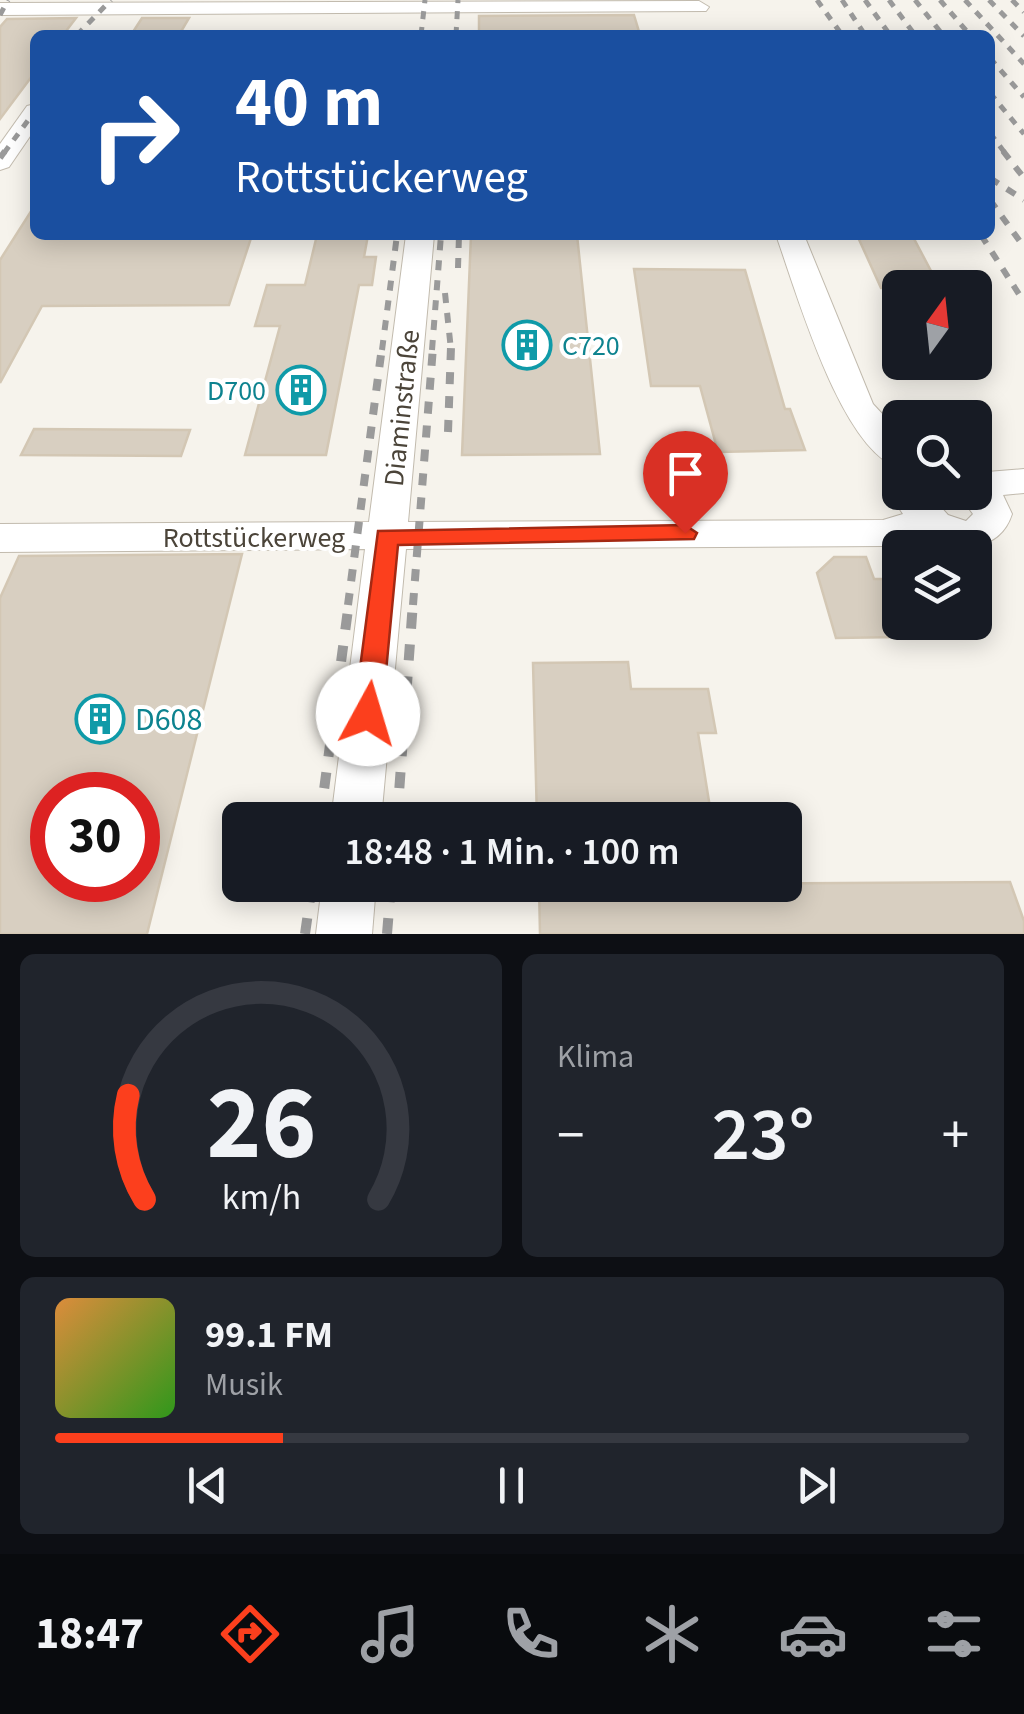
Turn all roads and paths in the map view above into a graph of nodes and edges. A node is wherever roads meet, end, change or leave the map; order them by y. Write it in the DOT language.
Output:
graph roads {
  1 [pos="698,3"];
  2 [pos="445,4"];
  3 [pos="104,8"];
  4 [pos="0,9"];
  5 [pos="710,28"];
  6 [pos="89,30"];
  7 [pos="442,30"];
  8 [pos="30,118"];
  9 [pos="0,162"];
  10 [pos="419,240"];
  11 [pos="792,240"];
  12 [pos="882,435"];
  13 [pos="1024,481"];
  14 [pos="992,485"];
  15 [pos="992,500"];
  16 [pos="919,510"];
  17 [pos="930,510"];
  18 [pos="387,536"];
  19 [pos="1010,536"];
  20 [pos="0,538"];
  21 [pos="358,802"];
  22 [pos="347,902"];
  23 [pos="344,934"];
  1 -- 2 [label="street"];
  1 -- 5 [label="street"];
  2 -- 3 [label="street"];
  2 -- 7 [label="street"];
  3 -- 4 [label="street"];
  3 -- 6 [label="street"];
  8 -- 9 [label="street"];
  10 -- 18 [label="street, Diaminstraße"];
  11 -- 12 [label="street"];
  13 -- 14 [label="street"];
  15 -- 19 [label="street"];
  16 -- 18 [label="street, Rottstückerweg"];
  17 -- 19 [label="street"];
  18 -- 20 [label="street, Rottstückerweg"];
  18 -- 21 [label="street, Diaminstraße"];
  22 -- 23 [label="street"];
}
